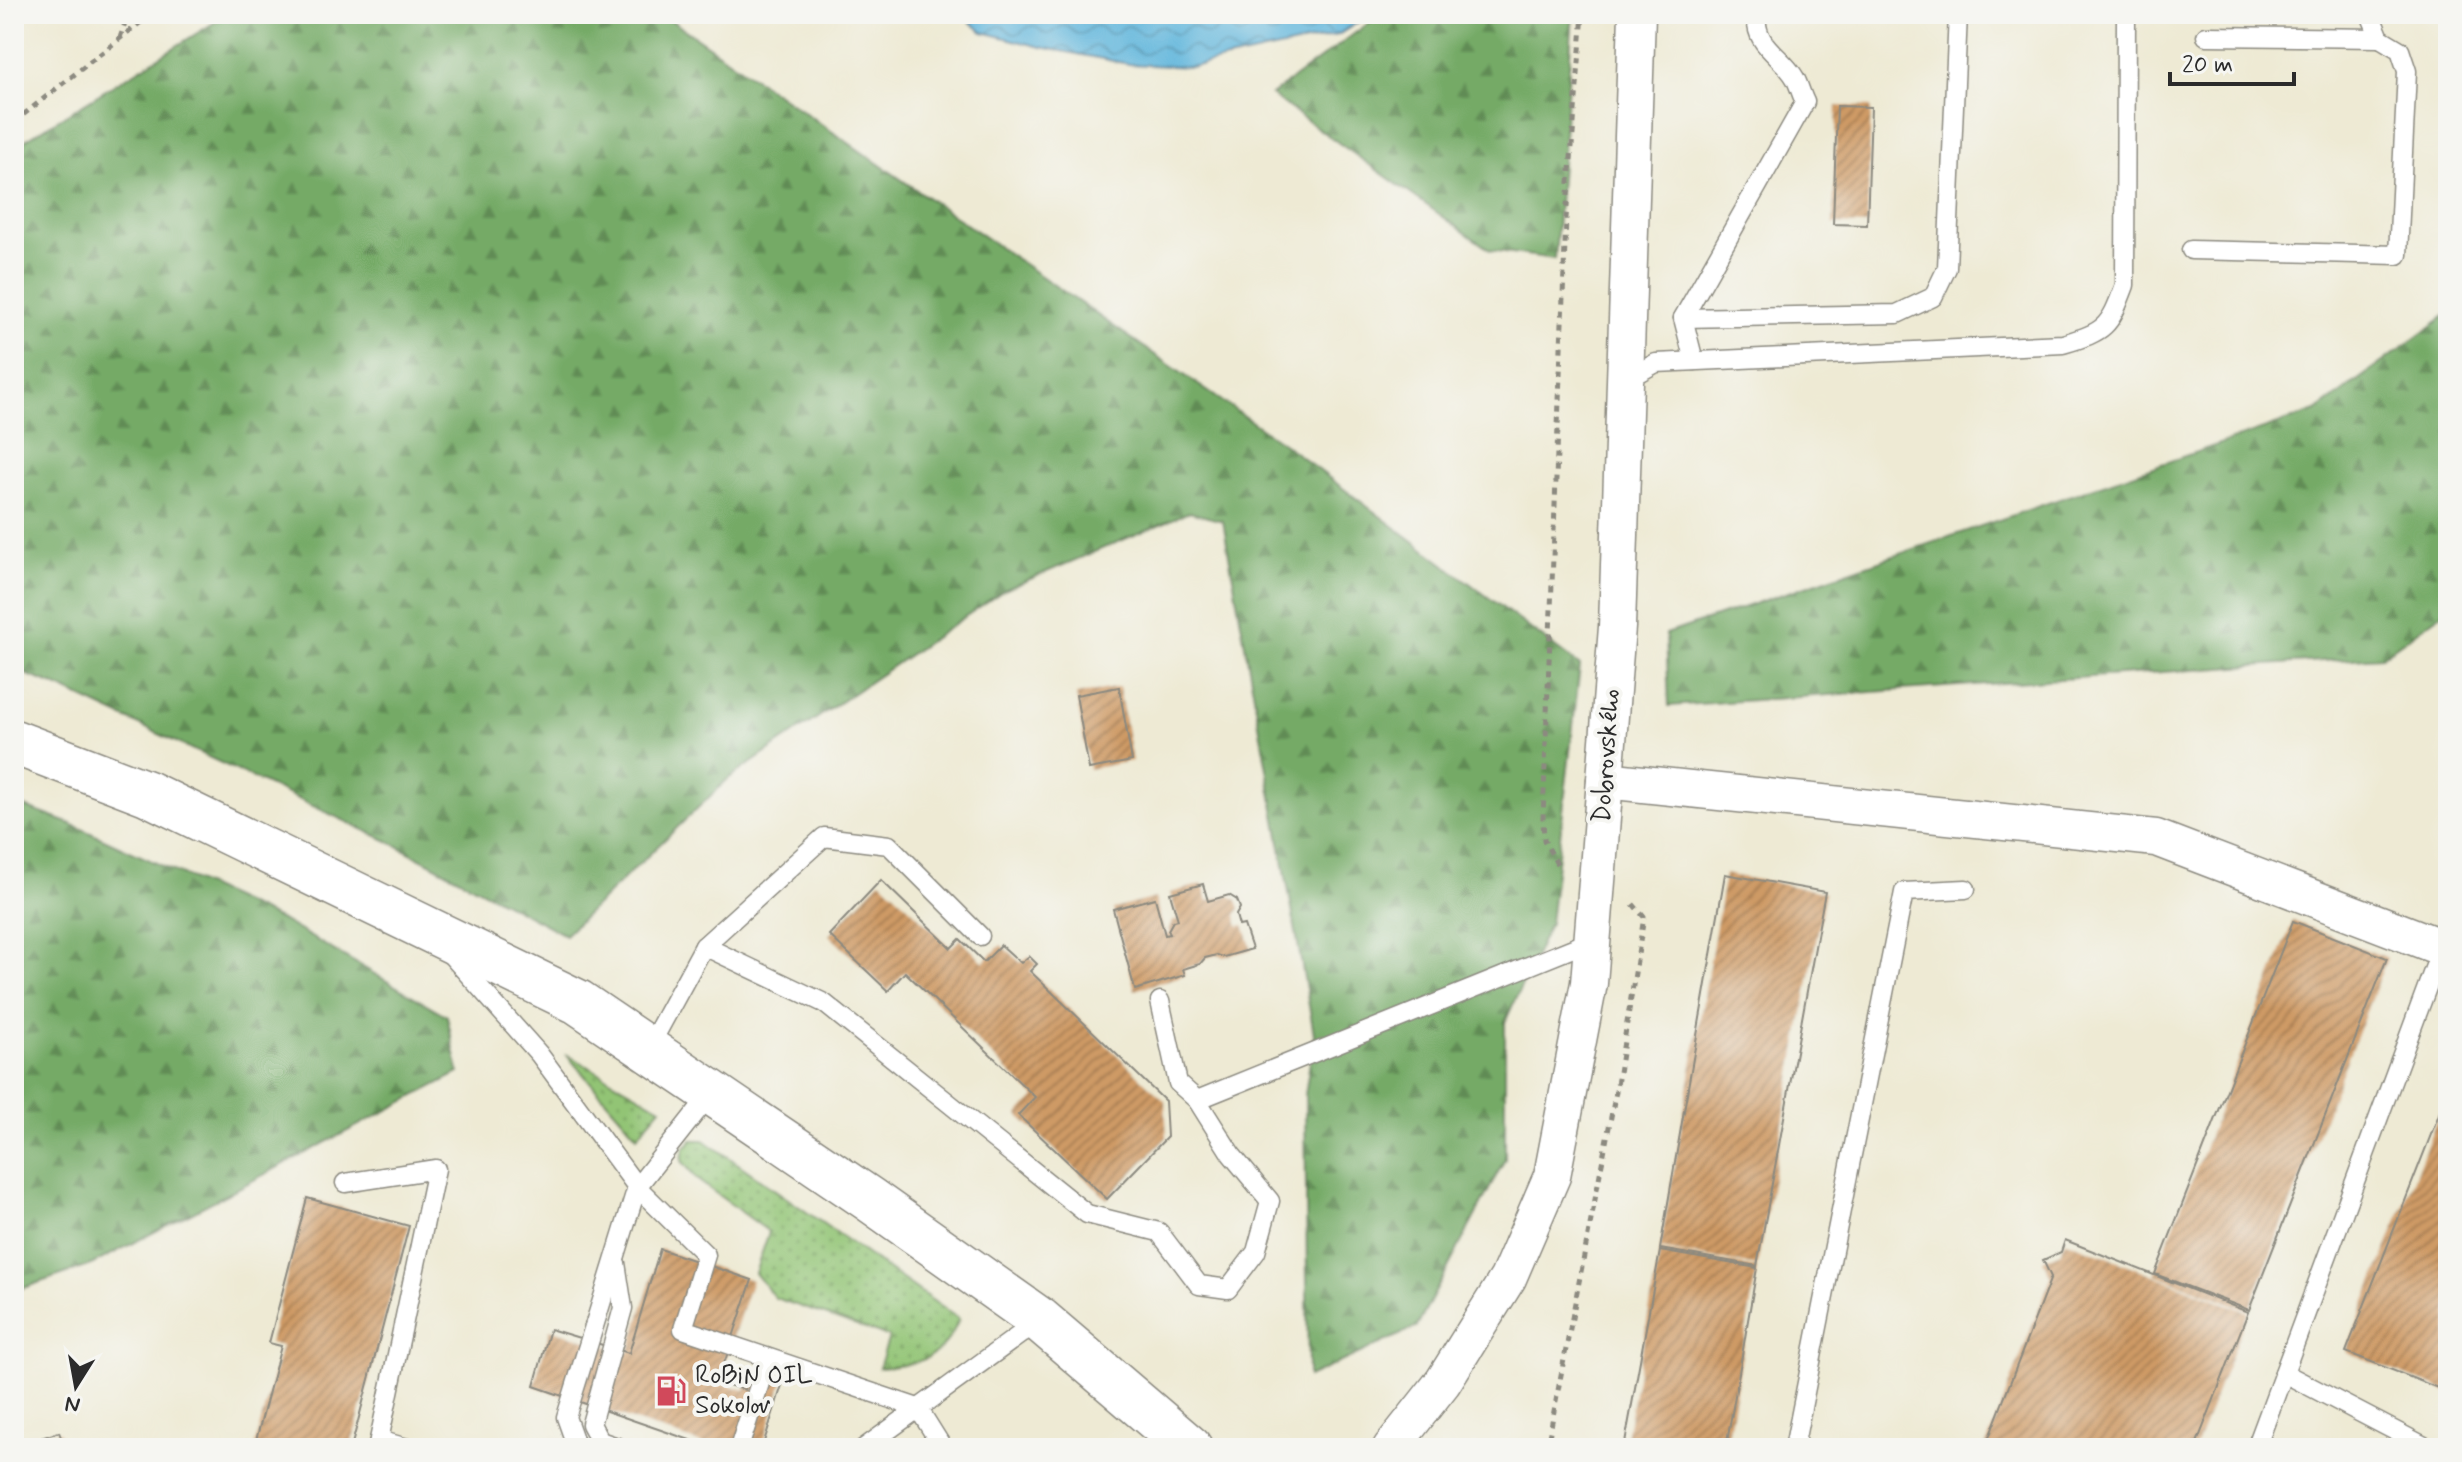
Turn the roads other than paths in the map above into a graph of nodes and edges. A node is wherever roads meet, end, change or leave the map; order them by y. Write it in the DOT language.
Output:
graph roads {
  1 [pos="1637,14"];
  2 [pos="1757,14"];
  3 [pos="1958,14"];
  4 [pos="2126,14"];
  5 [pos="2370,14"];
  6 [pos="2206,36"];
  7 [pos="2380,38"];
  8 [pos="2191,250"];
  9 [pos="1683,318"];
  10 [pos="1694,361"];
  11 [pos="1625,380"];
  12 [pos="14,742"];
  13 [pos="1605,780"];
  14 [pos="1966,889"];
  15 [pos="425,926"];
  16 [pos="980,936"];
  17 [pos="1593,940"];
  18 [pos="704,946"];
  19 [pos="2445,949"];
  20 [pos="1160,1001"];
  21 [pos="648,1049"];
  22 [pos="712,1092"];
  23 [pos="1197,1100"];
  24 [pos="345,1183"];
  25 [pos="637,1187"];
  26 [pos="615,1257"];
  27 [pos="1040,1320"];
  28 [pos="768,1358"];
  29 [pos="2284,1373"];
  30 [pos="918,1408"];
  31 [pos="378,1444"];
  32 [pos="407,1448"];
  33 [pos="577,1448"];
  34 [pos="620,1448"];
  35 [pos="739,1448"];
  36 [pos="864,1448"];
  37 [pos="943,1448"];
  38 [pos="1190,1448"];
  39 [pos="1391,1448"];
  40 [pos="1794,1448"];
  41 [pos="2256,1448"];
  42 [pos="2428,1448"];
  1 -- 11 [label="street, Dobrovského"];
  2 -- 9 [label="lane"];
  3 -- 9 [label="lane"];
  4 -- 10 [label="lane"];
  5 -- 7 [label="lane"];
  6 -- 7 [label="lane"];
  7 -- 8 [label="lane"];
  9 -- 10 [label="lane"];
  10 -- 11 [label="lane"];
  11 -- 13 [label="street, Dobrovského"];
  12 -- 15 [label="main road"];
  13 -- 17 [label="street, Dobrovského"];
  13 -- 19 [label="street"];
  14 -- 40 [label="lane"];
  15 -- 21 [label="main road"];
  15 -- 25 [label="lane"];
  16 -- 18 [label="lane"];
  17 -- 23 [label="lane"];
  17 -- 39 [label="street, Dobrovského"];
  18 -- 21 [label="lane"];
  18 -- 23 [label="lane"];
  19 -- 29 [label="lane"];
  20 -- 23 [label="lane"];
  21 -- 22 [label="main road"];
  22 -- 25 [label="lane"];
  22 -- 27 [label="main road"];
  24 -- 31 [label="lane"];
  25 -- 26 [label="lane"];
  25 -- 28 [label="lane"];
  26 -- 33 [label="lane"];
  26 -- 34 [label="lane"];
  27 -- 30 [label="lane"];
  27 -- 38 [label="main road"];
  28 -- 30 [label="lane"];
  28 -- 35 [label="lane"];
  29 -- 41 [label="lane"];
  29 -- 42 [label="lane"];
  30 -- 36 [label="lane"];
  30 -- 37 [label="lane"];
  31 -- 32 [label="lane"];
}
